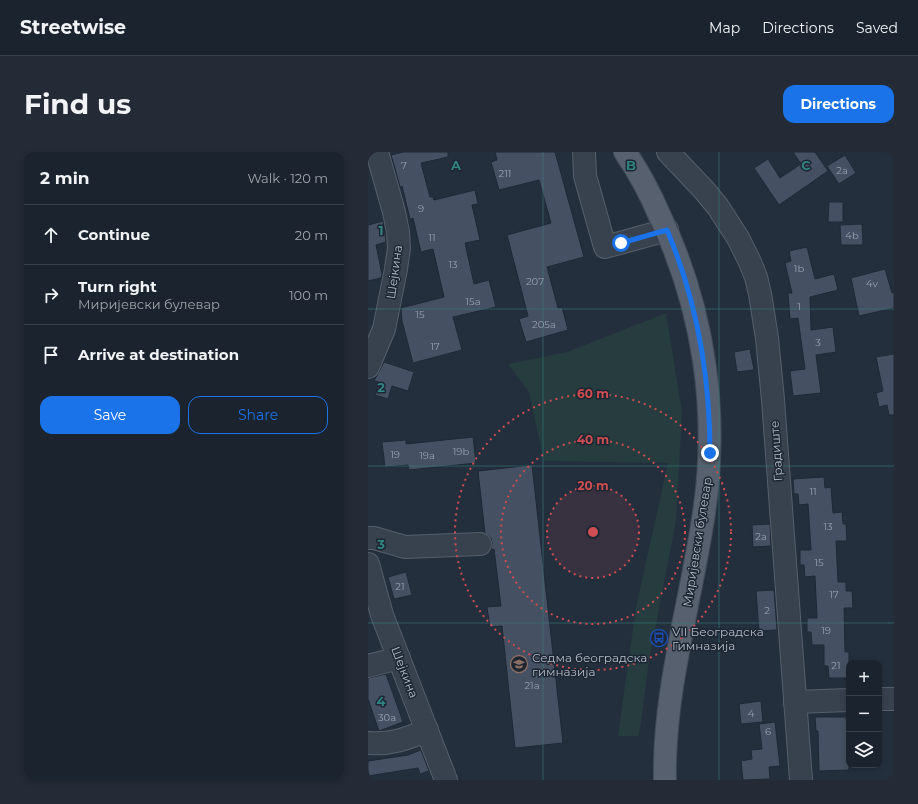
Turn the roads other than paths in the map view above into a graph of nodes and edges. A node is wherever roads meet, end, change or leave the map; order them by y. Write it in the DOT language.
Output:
graph roads {
  1 [pos="377,152"];
  2 [pos="584,152"];
  3 [pos="625,152"];
  4 [pos="668,152"];
  5 [pos="376,177"];
  6 [pos="667,230"];
  7 [pos="368,367"];
  8 [pos="368,538"];
  9 [pos="480,544"];
  10 [pos="368,564"];
  11 [pos="399,658"];
  12 [pos="368,666"];
  13 [pos="894,699"];
  14 [pos="846,700"];
  15 [pos="882,700"];
  16 [pos="795,702"];
  17 [pos="427,730"];
  18 [pos="368,743"];
  19 [pos="446,780"];
  20 [pos="665,780"];
  21 [pos="800,780"];
  1 -- 5 [label="street, Шејкина"];
  2 -- 6 [label="street"];
  3 -- 6 [label="main road, Миријевски булевар"];
  4 -- 16 [label="street, Градиште"];
  5 -- 7 [label="street, Шејкина"];
  6 -- 20 [label="main road, Миријевски булевар"];
  8 -- 9 [label="street"];
  10 -- 11 [label="street, Шејкина"];
  11 -- 12 [label="street"];
  11 -- 17 [label="street, Шејкина"];
  13 -- 15 [label="street"];
  14 -- 16 [label="street"];
  16 -- 21 [label="street, Градиште"];
  17 -- 18 [label="street"];
  17 -- 19 [label="street, Шејкина"];
}
